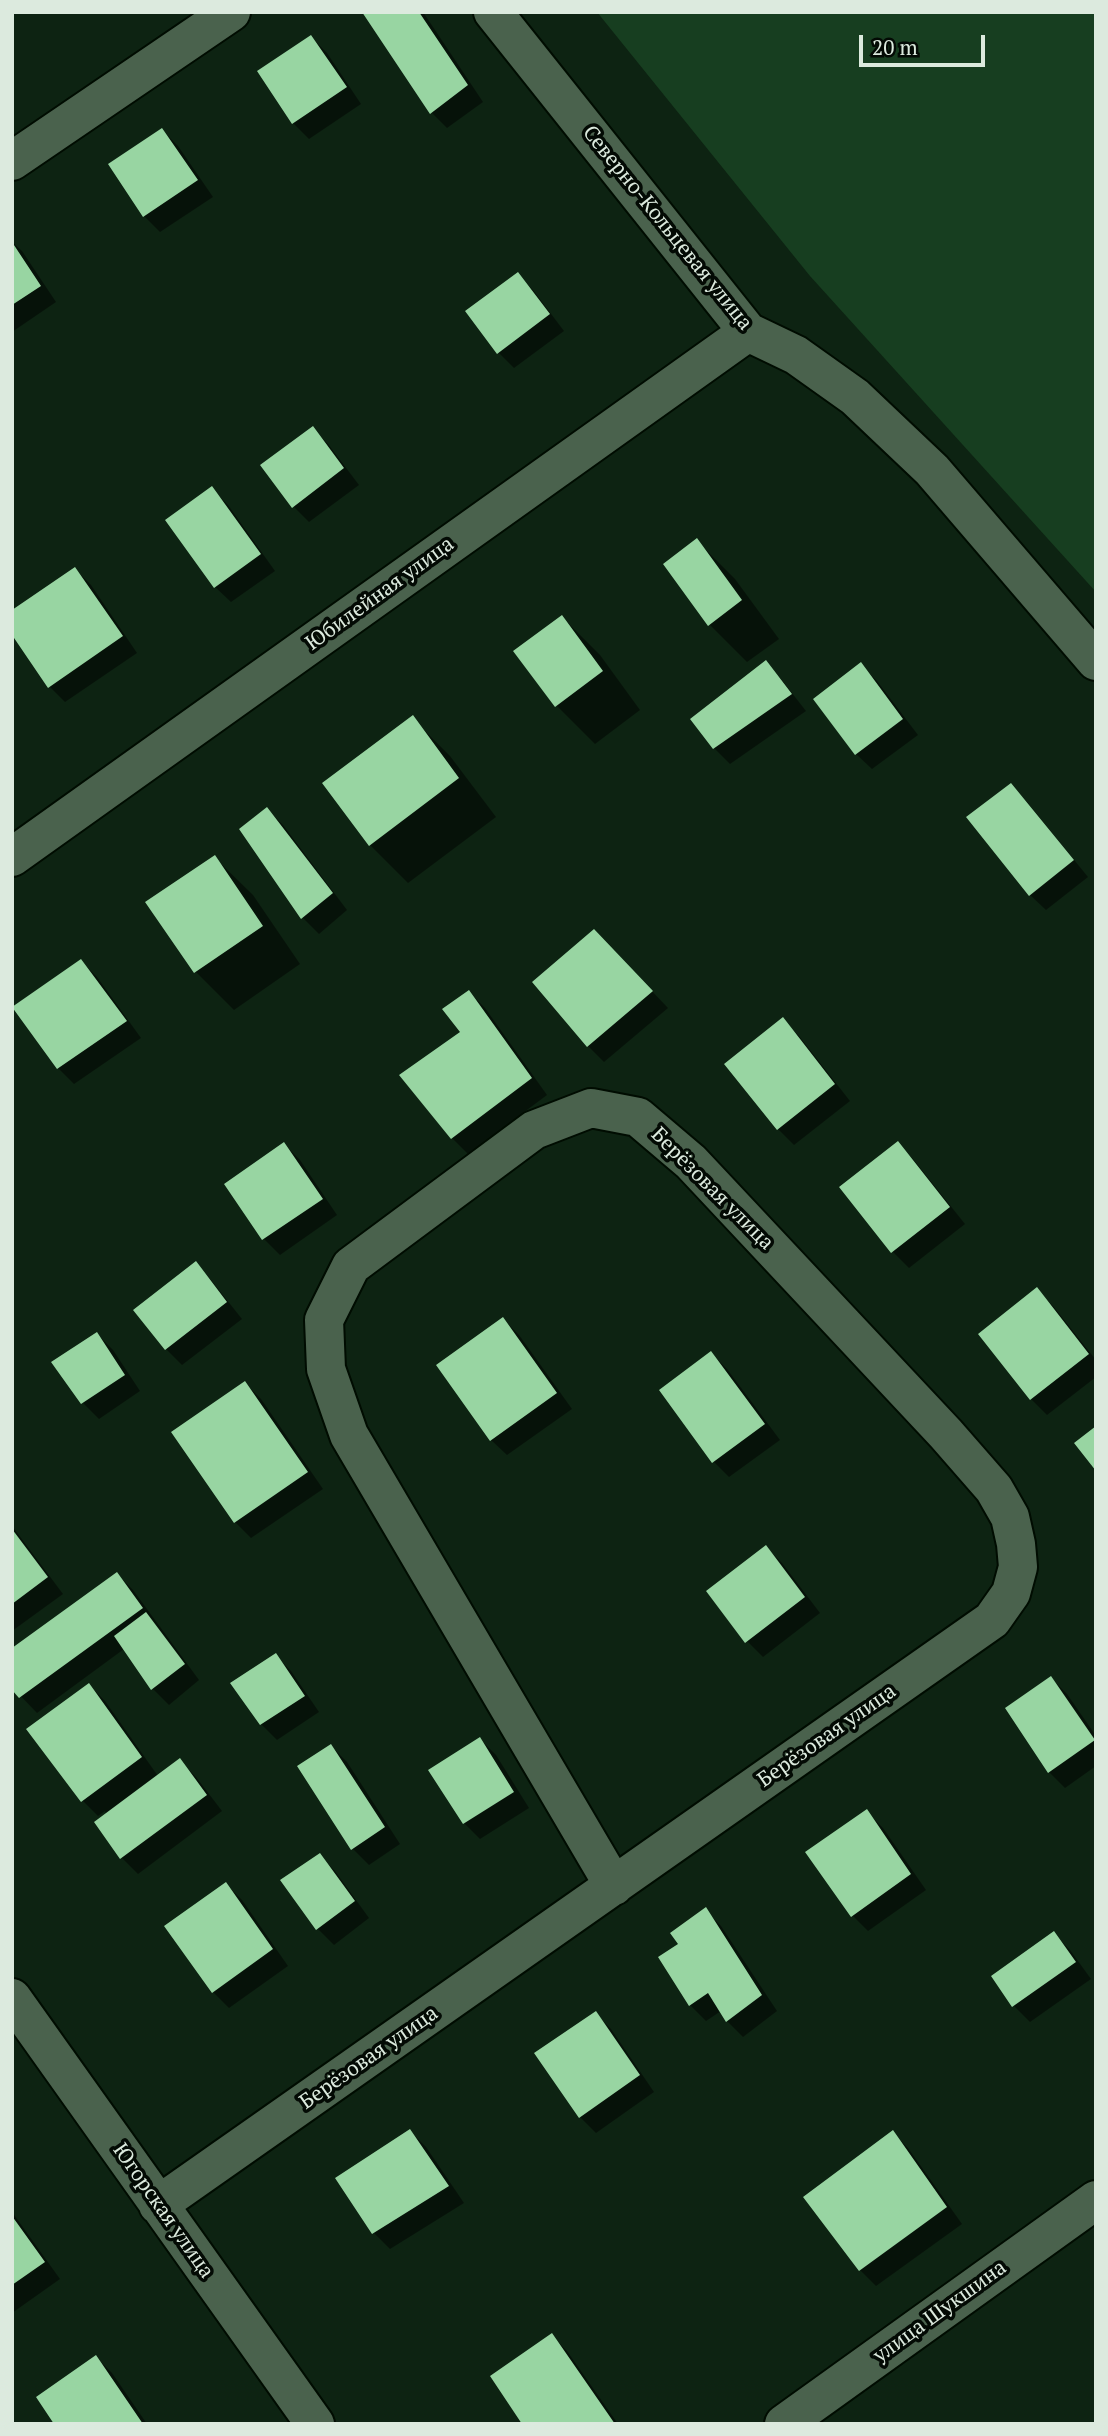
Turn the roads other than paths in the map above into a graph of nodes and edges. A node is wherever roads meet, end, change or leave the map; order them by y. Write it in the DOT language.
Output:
graph roads {
  1 [pos="231,12"];
  2 [pos="493,12"];
  3 [pos="12,161"];
  4 [pos="748,332"];
  5 [pos="1096,660"];
  6 [pos="12,857"];
  7 [pos="614,1886"];
  8 [pos="12,1998"];
  9 [pos="1096,2200"];
  10 [pos="158,2206"];
  11 [pos="314,2424"];
  12 [pos="784,2424"];
  1 -- 3 [label="street"];
  2 -- 4 [label="street, Северно-Кольцевая улица"];
  4 -- 5 [label="street, Северно-Кольцевая улица"];
  4 -- 6 [label="street, Юбилейная улица"];
  7 -- 7 [label="street, Берёзовая улица"];
  7 -- 10 [label="street, Берёзовая улица"];
  8 -- 10 [label="street, Югорская улица"];
  9 -- 12 [label="street, улица Шукшина"];
  10 -- 11 [label="street, Югорская улица"];
}
